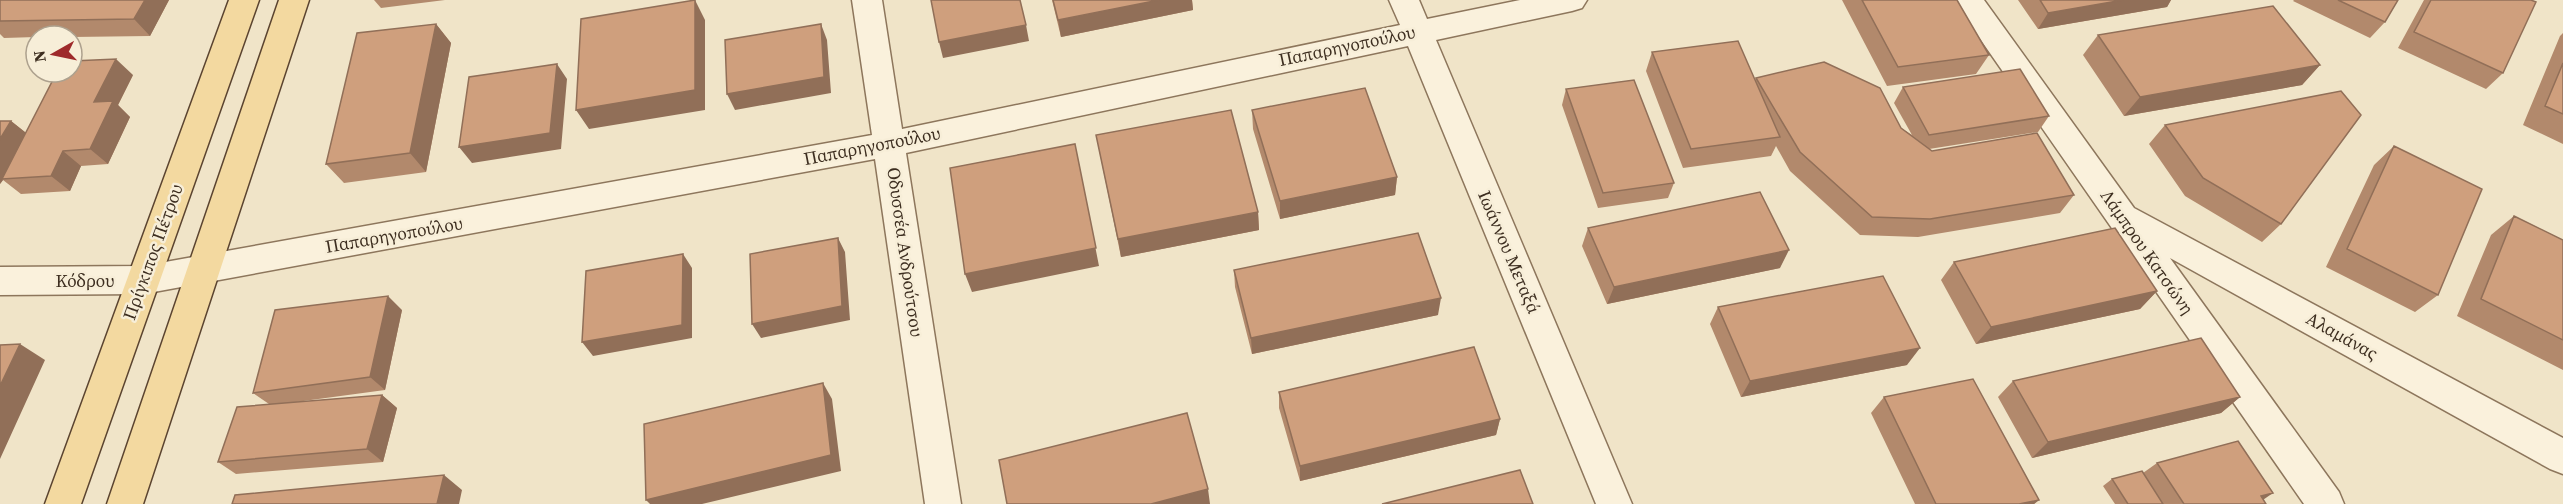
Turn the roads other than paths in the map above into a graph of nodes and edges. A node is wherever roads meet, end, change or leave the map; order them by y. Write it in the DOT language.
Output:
graph roads {
  1 [pos="244,0"];
  2 [pos="294,0"];
  3 [pos="867,0"];
  4 [pos="1404,0"];
  5 [pos="1572,0"];
  6 [pos="1968,0"];
  7 [pos="1418,31"];
  8 [pos="889,144"];
  9 [pos="2121,216"];
  10 [pos="204,270"];
  11 [pos="156,278"];
  12 [pos="0,281"];
  13 [pos="2563,457"];
  14 [pos="63,504"];
  15 [pos="125,504"];
  16 [pos="943,504"];
  17 [pos="1614,504"];
  18 [pos="2326,504"];
  1 -- 11 [label="main road, Πρίγκιπος Πέτρου"];
  2 -- 10 [label="main road"];
  3 -- 8 [label="street, Οδυσσέα Ανδρούτσου"];
  4 -- 7 [label="street, Ιωάννου Μεταξά"];
  5 -- 7 [label="street, Παπαρηγοπούλου"];
  6 -- 9 [label="street, Λάμπρου Κατσώνη"];
  7 -- 8 [label="street, Παπαρηγοπούλου"];
  7 -- 17 [label="street, Ιωάννου Μεταξά"];
  8 -- 10 [label="street, Παπαρηγοπούλου"];
  8 -- 16 [label="street, Οδυσσέα Ανδρούτσου"];
  9 -- 13 [label="street, Αλαμάνας"];
  9 -- 18 [label="street, Λάμπρου Κατσώνη"];
  10 -- 11 [label="street, Παπαρηγοπούλου"];
  10 -- 15 [label="main road"];
  11 -- 12 [label="street, Κόδρου"];
  11 -- 14 [label="main road, Πρίγκιπος Πέτρου"];
}
